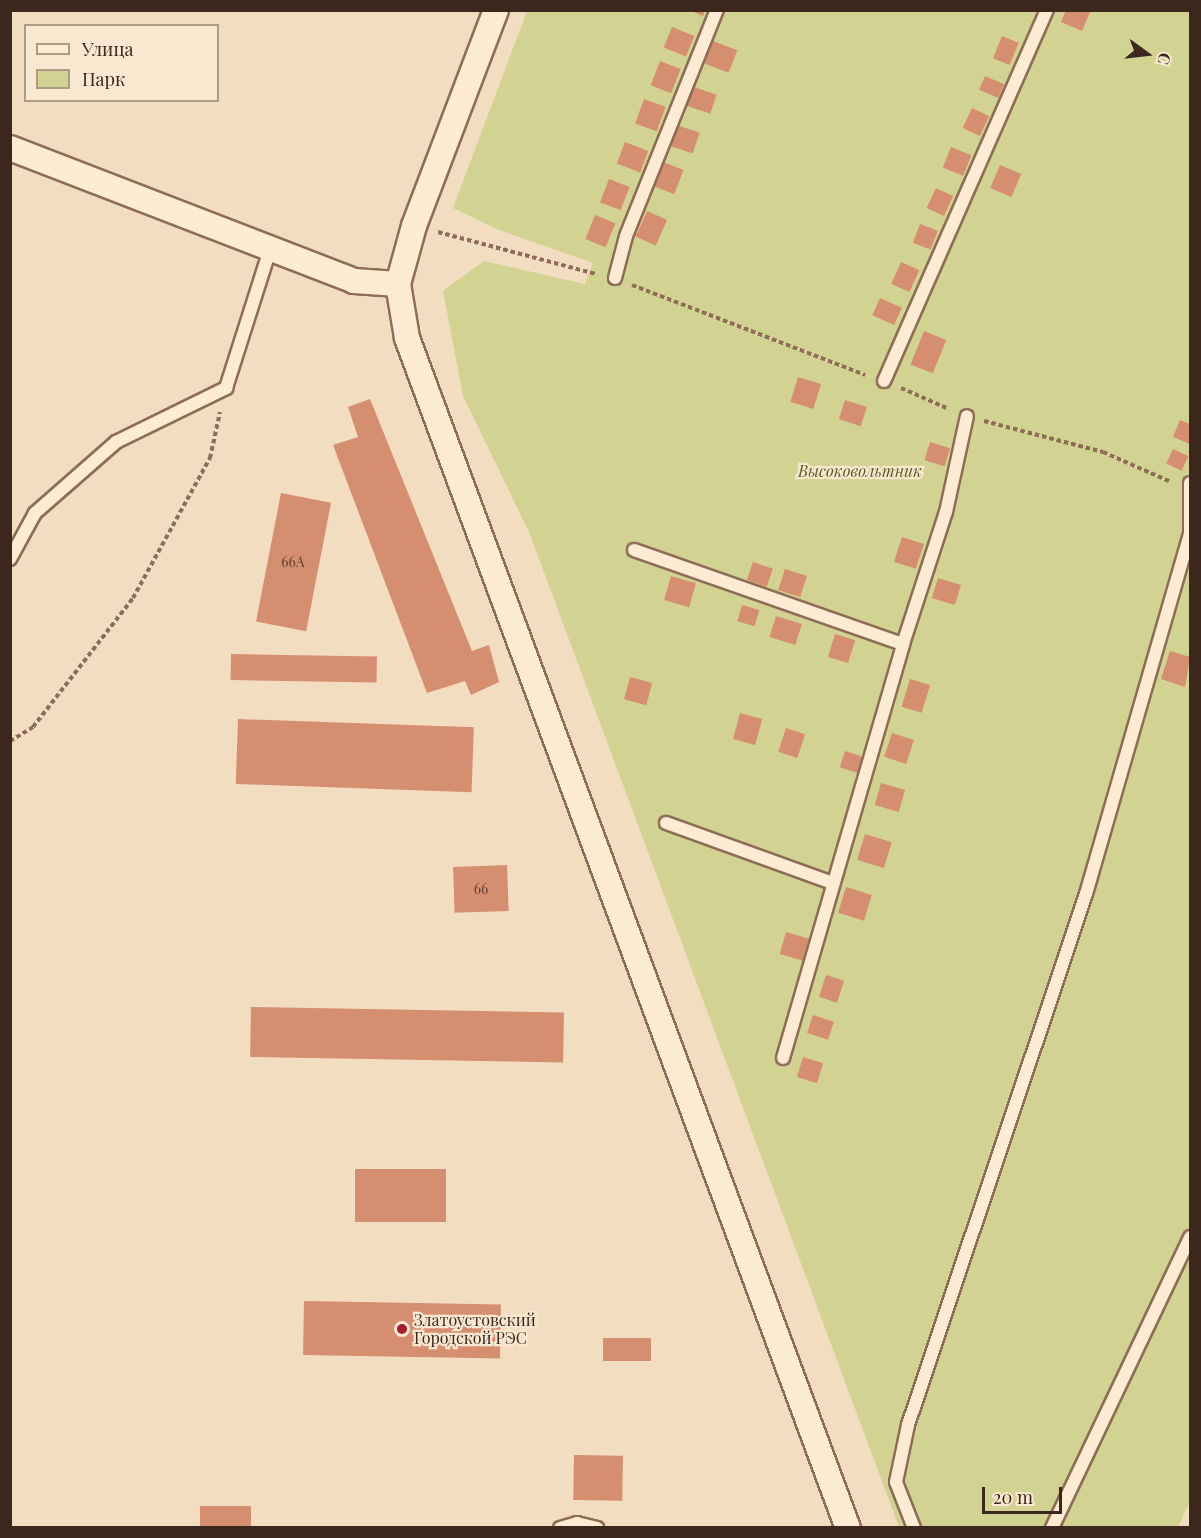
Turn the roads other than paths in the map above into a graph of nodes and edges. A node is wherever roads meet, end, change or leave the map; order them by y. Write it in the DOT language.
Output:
graph roads {
  1 [pos="496,10"];
  2 [pos="717,10"];
  3 [pos="1047,10"];
  4 [pos="10,148"];
  5 [pos="270,249"];
  6 [pos="615,278"];
  7 [pos="398,284"];
  8 [pos="884,381"];
  9 [pos="967,416"];
  10 [pos="1189,486"];
  11 [pos="634,549"];
  12 [pos="10,559"];
  13 [pos="903,644"];
  14 [pos="666,823"];
  15 [pos="833,883"];
  16 [pos="783,1058"];
  17 [pos="1191,1237"];
  18 [pos="560,1527"];
  19 [pos="597,1527"];
  20 [pos="848,1527"];
  21 [pos="914,1527"];
  22 [pos="1052,1527"];
  1 -- 7 [label="street"];
  2 -- 6 [label="lane"];
  3 -- 8 [label="lane"];
  4 -- 5 [label="street"];
  5 -- 7 [label="street"];
  5 -- 12 [label="lane"];
  7 -- 20 [label="street"];
  9 -- 13 [label="lane"];
  10 -- 21 [label="lane"];
  11 -- 13 [label="lane"];
  13 -- 15 [label="lane"];
  14 -- 15 [label="lane"];
  15 -- 16 [label="lane"];
  17 -- 22 [label="lane"];
  18 -- 19 [label="lane"];
}
